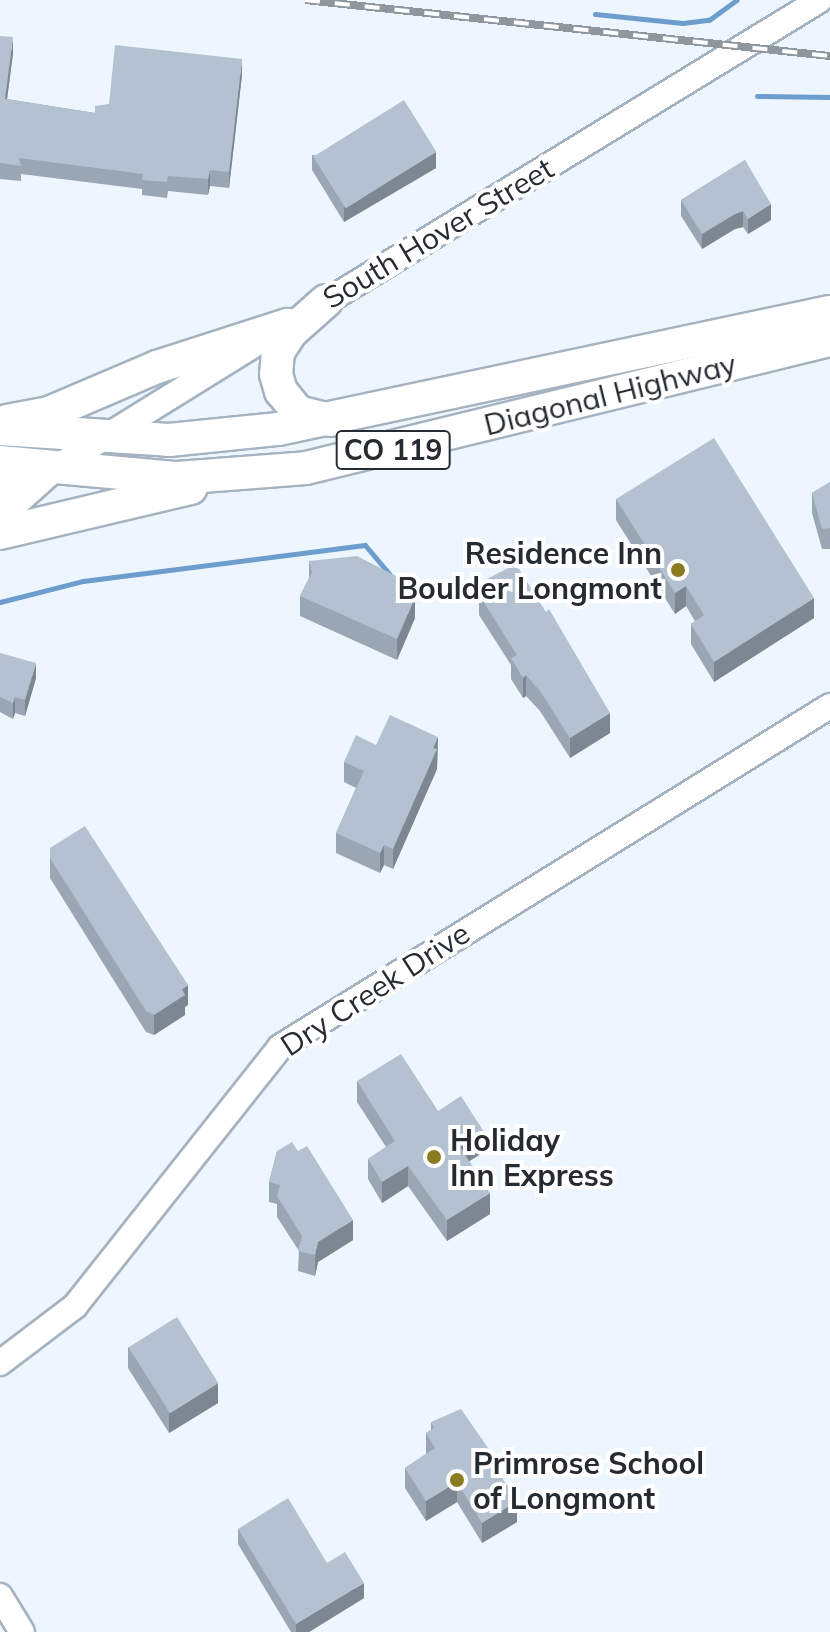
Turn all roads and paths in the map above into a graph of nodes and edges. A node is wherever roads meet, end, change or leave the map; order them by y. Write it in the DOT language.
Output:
graph roads {
  1 [pos="820,0"];
  2 [pos="326,301"];
  3 [pos="830,312"];
  4 [pos="287,325"];
  5 [pos="830,340"];
  6 [pos="333,420"];
  7 [pos="0,421"];
  8 [pos="0,429"];
  9 [pos="102,439"];
  10 [pos="0,462"];
  11 [pos="57,467"];
  12 [pos="225,478"];
  13 [pos="0,490"];
  14 [pos="0,518"];
  15 [pos="0,533"];
  16 [pos="830,706"];
  17 [pos="0,1363"];
  18 [pos="0,1596"];
  19 [pos="22,1632"];
  1 -- 2 [label="street, South Hover Street"];
  2 -- 4 [label="street, South Hover Street"];
  2 -- 6 [label="highway"];
  3 -- 6 [label="highway, Diagonal Highway / CO 119"];
  4 -- 7 [label="highway"];
  4 -- 9 [label="street, South Hover Street"];
  5 -- 12 [label="highway, Diagonal Highway / CO 119"];
  6 -- 9 [label="highway, Diagonal Highway / CO 119"];
  8 -- 9 [label="highway, CO 119"];
  9 -- 11 [label="street, South Hover Street"];
  10 -- 11 [label="highway, CO 119"];
  11 -- 12 [label="highway, Diagonal Highway / CO 119"];
  11 -- 13 [label="street, South Hover Street"];
  11 -- 14 [label="street, South Hover Street"];
  12 -- 15 [label="highway"];
  16 -- 17 [label="street, Dry Creek Drive"];
  18 -- 19 [label="street"];
}
